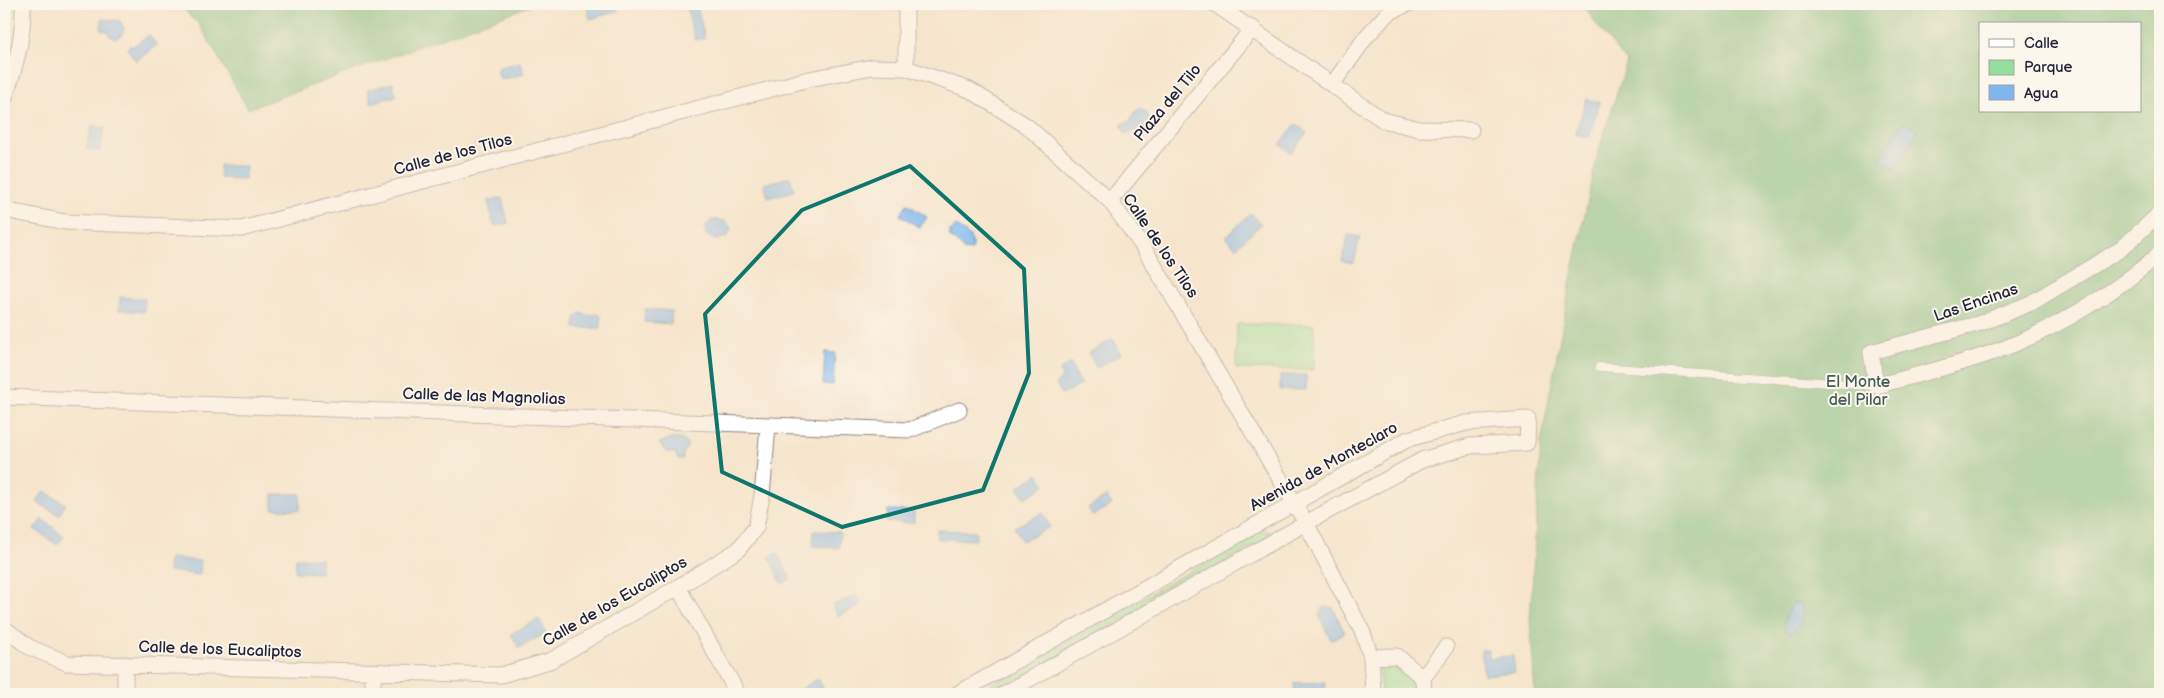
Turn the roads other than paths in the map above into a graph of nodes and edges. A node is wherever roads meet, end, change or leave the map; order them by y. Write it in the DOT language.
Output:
graph roads {
  1 [pos="23,4"];
  2 [pos="906,4"];
  3 [pos="1215,4"];
  4 [pos="1408,4"];
  5 [pos="1253,28"];
  6 [pos="906,68"];
  7 [pos="1332,85"];
  8 [pos="4,100"];
  9 [pos="1471,130"];
  10 [pos="1110,201"];
  11 [pos="4,210"];
  12 [pos="2160,213"];
  13 [pos="2160,253"];
  14 [pos="1599,367"];
  15 [pos="1876,386"];
  16 [pos="4,397"];
  17 [pos="959,410"];
  18 [pos="768,426"];
  19 [pos="1295,503"];
  20 [pos="1306,523"];
  21 [pos="678,587"];
  22 [pos="4,628"];
  23 [pos="1446,647"];
  24 [pos="1371,657"];
  25 [pos="125,664"];
  26 [pos="374,672"];
  27 [pos="1423,678"];
  28 [pos="125,694"];
  29 [pos="372,694"];
  30 [pos="738,694"];
  31 [pos="957,694"];
  32 [pos="1003,694"];
  33 [pos="1373,694"];
  34 [pos="1424,694"];
  1 -- 8 [label="street"];
  2 -- 6 [label="street"];
  3 -- 5 [label="street"];
  4 -- 7 [label="street"];
  5 -- 7 [label="street"];
  5 -- 10 [label="street, Plaza del Tilo"];
  6 -- 10 [label="street, Calle de los Tilos"];
  6 -- 11 [label="street, Calle de los Tilos"];
  7 -- 9 [label="street"];
  10 -- 19 [label="street, Calle de los Tilos"];
  12 -- 15 [label="street, Las Encinas"];
  13 -- 15 [label="street"];
  14 -- 15 [label="lane"];
  16 -- 18 [label="street, Calle de las Magnolias"];
  17 -- 18 [label="street, Calle de las Magnolias"];
  18 -- 21 [label="street, Calle de los Eucaliptos"];
  19 -- 20 [label="street, Calle de los Tilos"];
  19 -- 20 [label="street, Avenida de Monteclaro"];
  19 -- 31 [label="street, Avenida de Monteclaro"];
  20 -- 24 [label="street, Calle de los Tilos"];
  20 -- 32 [label="street, Avenida de Monteclaro"];
  21 -- 26 [label="street, Calle de los Eucaliptos"];
  21 -- 30 [label="street"];
  22 -- 25 [label="street, Calle de los Eucaliptos"];
  23 -- 27 [label="street"];
  24 -- 27 [label="street"];
  24 -- 33 [label="street, Calle de los Tilos"];
  25 -- 26 [label="street, Calle de los Eucaliptos"];
  25 -- 28 [label="street, Calle de los Eucaliptos"];
  26 -- 29 [label="street"];
  27 -- 34 [label="street"];
}
